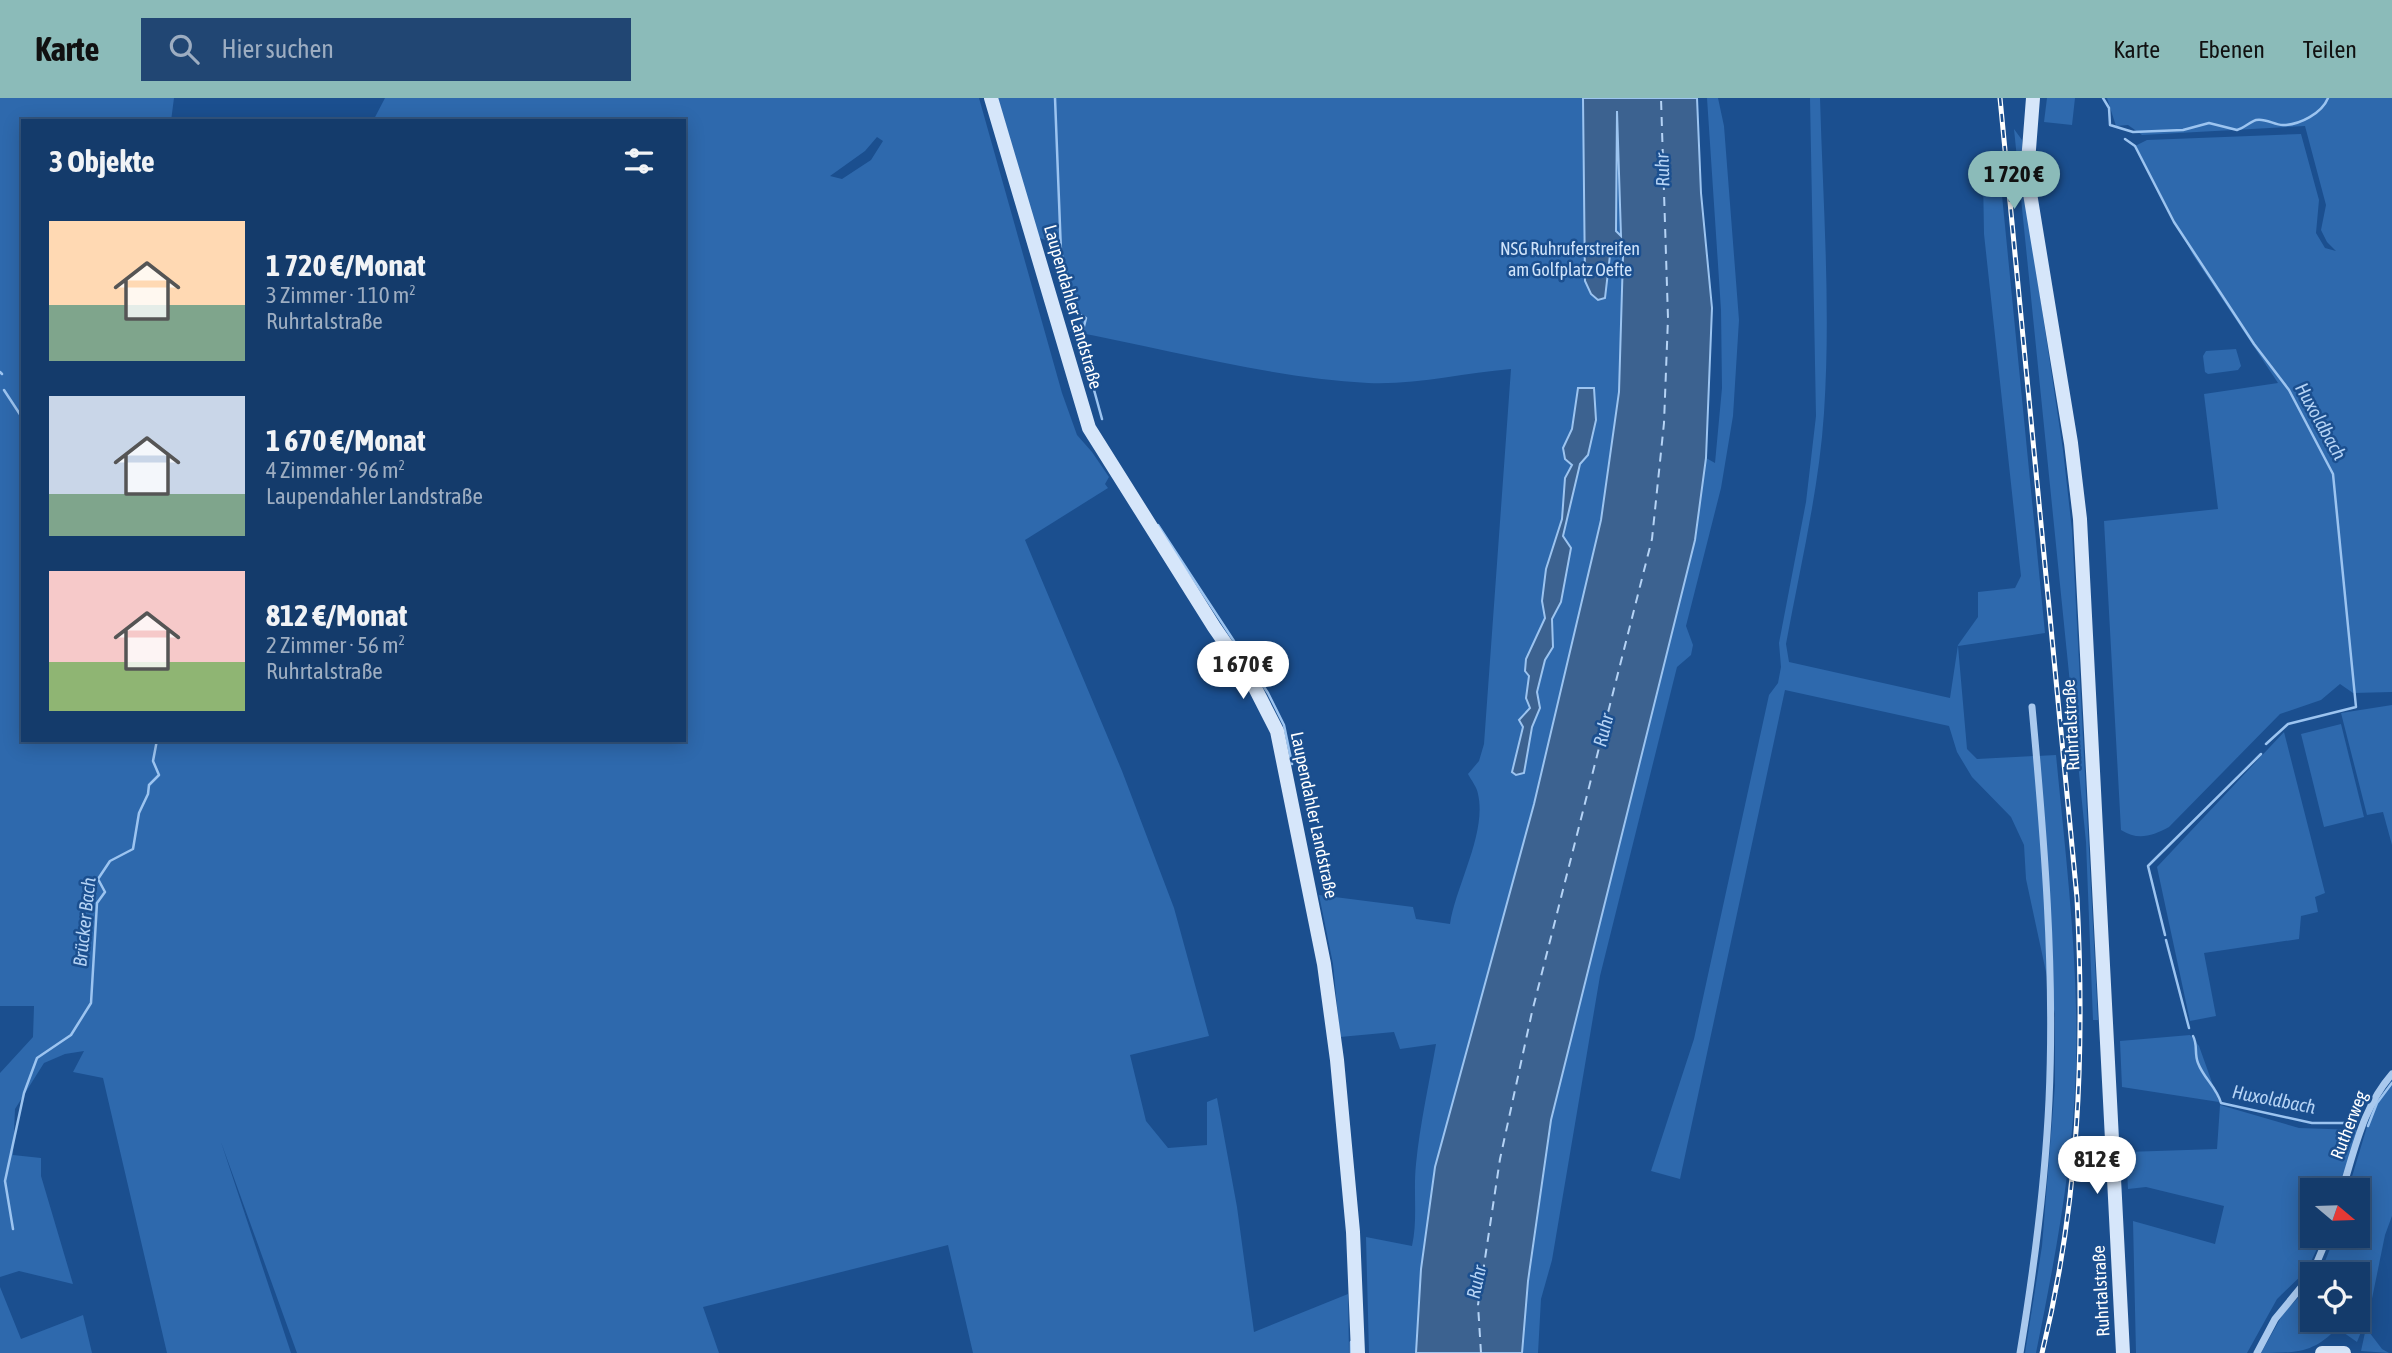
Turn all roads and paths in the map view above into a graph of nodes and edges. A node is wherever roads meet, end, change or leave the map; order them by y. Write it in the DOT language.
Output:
graph roads {
  1 [pos="991,98"];
  2 [pos="2033,98"];
  3 [pos="2032,707"];
  4 [pos="2392,1074"];
  5 [pos="2346,1178"];
  6 [pos="2300,1288"];
  7 [pos="1357,1353"];
  8 [pos="2020,1353"];
  9 [pos="2123,1353"];
  10 [pos="2258,1353"];
  11 [pos="2322,1353"];
  12 [pos="2344,1353"];
  1 -- 7 [label="main road, Laupendahler Landstraße"];
  2 -- 9 [label="main road, Ruhrtalstraße"];
  3 -- 8 [label="street, Ruhrtalstraße"];
  4 -- 5 [label="street, Rutherweg"];
  6 -- 10 [label="street"];
  11 -- 12 [label="main road"];
}
